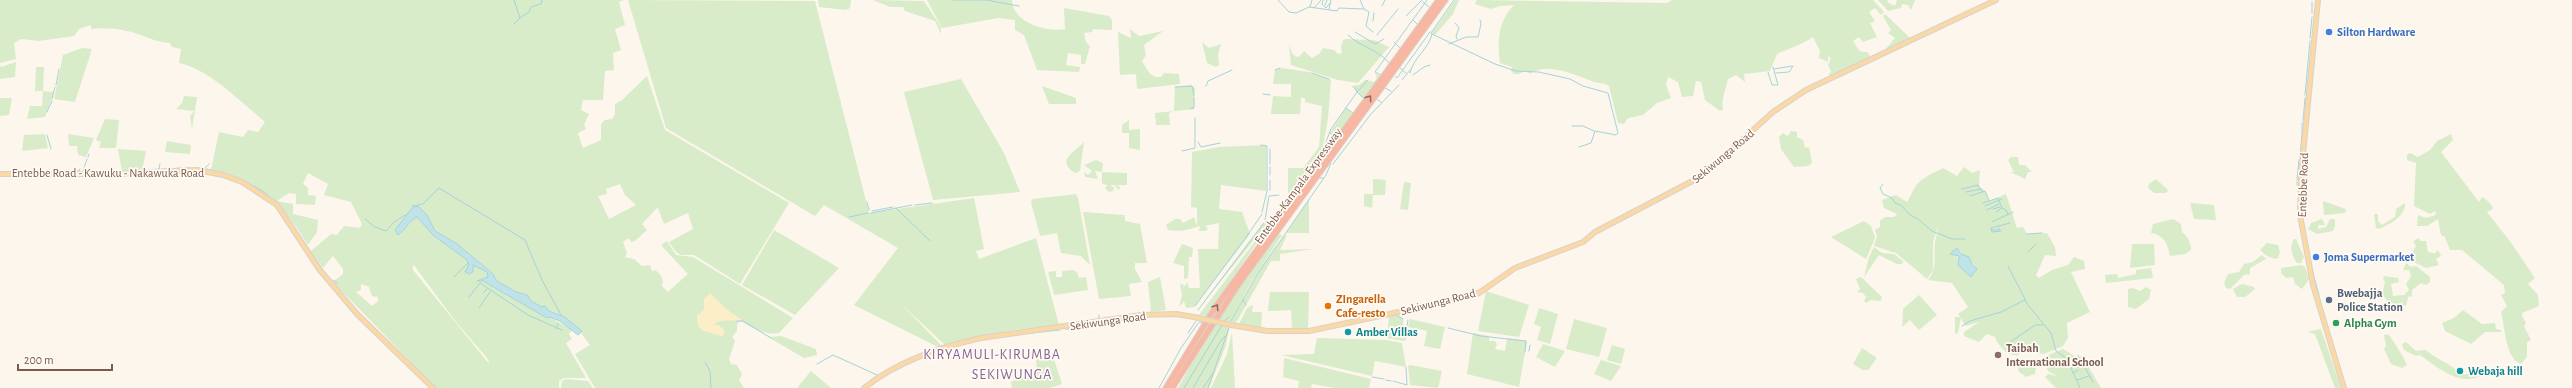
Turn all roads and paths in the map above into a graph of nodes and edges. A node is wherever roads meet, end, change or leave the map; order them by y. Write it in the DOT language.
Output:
graph roads {
  1 [pos="1439,0"];
  2 [pos="1445,0"];
  3 [pos="1996,0"];
  4 [pos="2318,0"];
  5 [pos="0,174"];
  6 [pos="433,388"];
  7 [pos="864,388"];
  8 [pos="1166,388"];
  9 [pos="1172,388"];
  10 [pos="2344,388"];
  8 -- 1 [label="highway, Entebbe-Kampala Expressway, one-way"];
  2 -- 9 [label="highway, Entebbe-Kampala Expressway"];
  3 -- 7 [label="main road, Sekiwunga Road, bridge"];
  4 -- 10 [label="main road, Entebbe Road"];
  5 -- 6 [label="main road, Entebbe Road - Kawuku - Nakawuka Road"];
}
